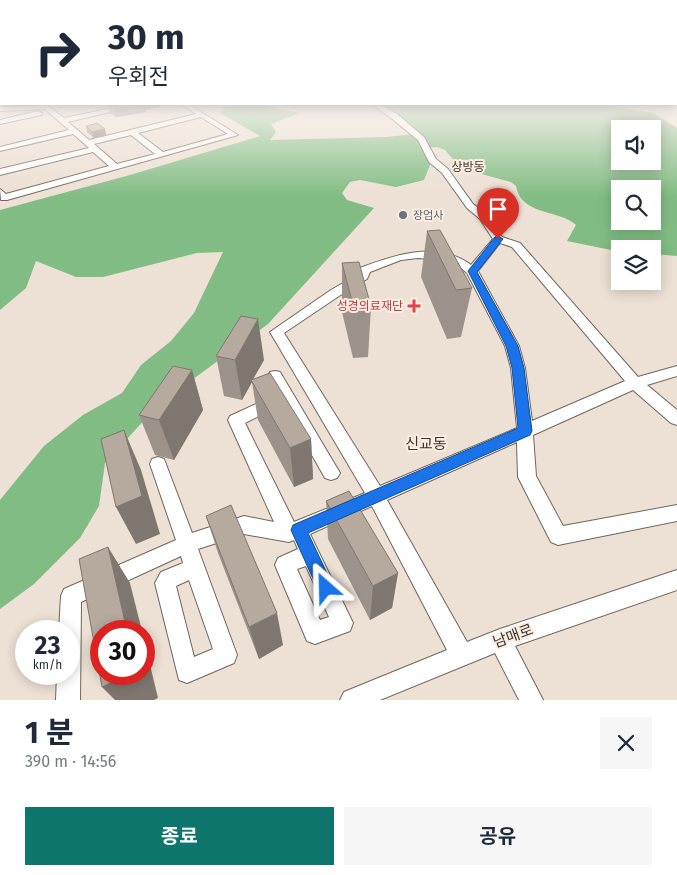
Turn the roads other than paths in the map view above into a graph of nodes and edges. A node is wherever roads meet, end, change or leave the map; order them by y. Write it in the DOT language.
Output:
graph roads {
  1 [pos="75,132"];
  2 [pos="132,132"];
  3 [pos="229,132"];
  4 [pos="412,132"];
  5 [pos="91,146"];
  6 [pos="0,149"];
  7 [pos="161,154"];
  8 [pos="115,167"];
  9 [pos="0,172"];
  10 [pos="0,192"];
  11 [pos="498,239"];
  12 [pos="472,271"];
  13 [pos="677,371"];
  14 [pos="274,376"];
  15 [pos="635,383"];
  16 [pos="286,396"];
  17 [pos="677,419"];
  18 [pos="525,431"];
  19 [pos="158,464"];
  20 [pos="331,473"];
  21 [pos="376,496"];
  22 [pos="677,513"];
  23 [pos="294,531"];
  24 [pos="186,544"];
  25 [pos="310,554"];
  26 [pos="195,568"];
  27 [pos="677,580"];
  28 [pos="500,640"];
  29 [pos="462,656"];
  30 [pos="68,700"];
  31 [pos="352,700"];
  32 [pos="531,700"];
  1 -- 5 [label="street"];
  1 -- 6 [label="street"];
  2 -- 5 [label="street"];
  2 -- 7 [label="street"];
  3 -- 7 [label="street"];
  4 -- 11 [label="street"];
  5 -- 8 [label="street"];
  5 -- 9 [label="street"];
  7 -- 8 [label="street"];
  8 -- 10 [label="street"];
  11 -- 12 [label="street"];
  11 -- 15 [label="street"];
  12 -- 18 [label="street"];
  12 -- 21 [label="street"];
  13 -- 15 [label="street"];
  14 -- 16 [label="street"];
  15 -- 17 [label="street"];
  15 -- 18 [label="street"];
  16 -- 20 [label="street"];
  16 -- 23 [label="street"];
  18 -- 21 [label="street"];
  18 -- 22 [label="street"];
  19 -- 24 [label="street"];
  21 -- 23 [label="street"];
  21 -- 29 [label="street"];
  23 -- 24 [label="street"];
  23 -- 25 [label="street"];
  24 -- 26 [label="street"];
  24 -- 30 [label="street"];
  26 -- 26 [label="street"];
  27 -- 28 [label="street, 남매로"];
  28 -- 29 [label="street, 남매로"];
  28 -- 32 [label="street"];
  29 -- 31 [label="street, 남매로"];
}
